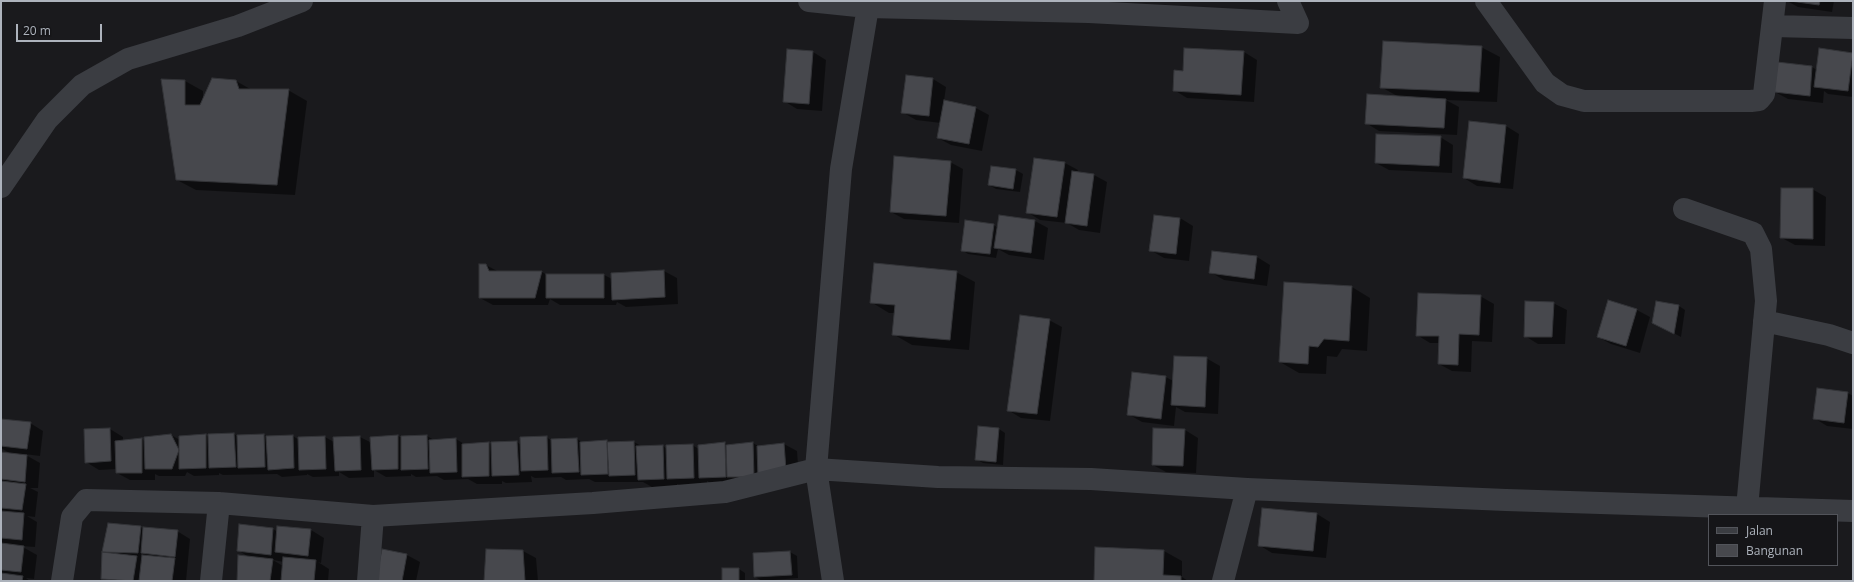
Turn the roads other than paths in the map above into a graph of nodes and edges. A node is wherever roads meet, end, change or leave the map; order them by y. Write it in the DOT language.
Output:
graph roads {
  1 [pos="302,1"];
  2 [pos="809,1"];
  3 [pos="1288,1"];
  4 [pos="1486,1"];
  5 [pos="1775,1"];
  6 [pos="868,4"];
  7 [pos="1773,26"];
  8 [pos="1853,28"];
  9 [pos="1,187"];
  10 [pos="1684,209"];
  11 [pos="1764,321"];
  12 [pos="1853,343"];
  13 [pos="816,469"];
  14 [pos="1247,489"];
  15 [pos="219,503"];
  16 [pos="1747,508"];
  17 [pos="1853,511"];
  18 [pos="373,516"];
  19 [pos="62,581"];
  20 [pos="211,581"];
  21 [pos="368,581"];
  22 [pos="833,581"];
  23 [pos="1223,581"];
  1 -- 9 [label="street"];
  2 -- 6 [label="street"];
  3 -- 6 [label="street"];
  4 -- 7 [label="street"];
  5 -- 7 [label="street"];
  6 -- 13 [label="street"];
  7 -- 8 [label="street"];
  10 -- 11 [label="street"];
  11 -- 12 [label="street"];
  11 -- 16 [label="street"];
  13 -- 14 [label="street"];
  13 -- 18 [label="street"];
  13 -- 22 [label="street"];
  14 -- 16 [label="street"];
  14 -- 23 [label="street"];
  15 -- 18 [label="street"];
  15 -- 19 [label="street"];
  15 -- 20 [label="street"];
  16 -- 17 [label="street"];
  18 -- 21 [label="street"];
}
